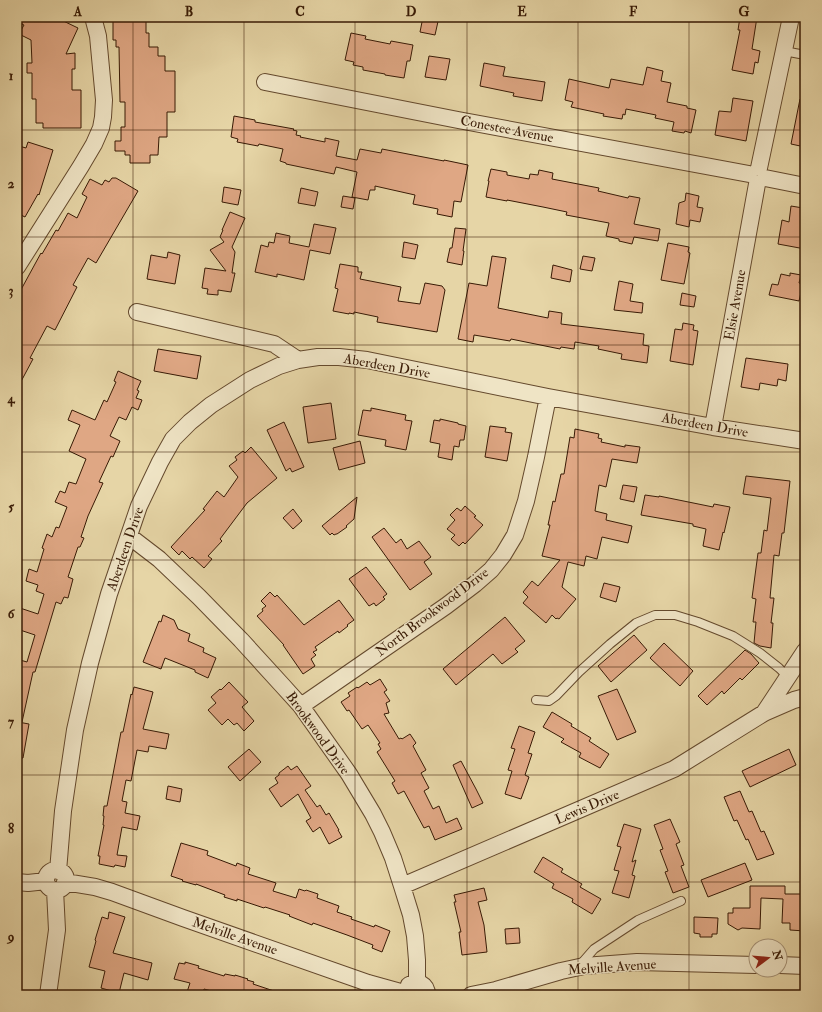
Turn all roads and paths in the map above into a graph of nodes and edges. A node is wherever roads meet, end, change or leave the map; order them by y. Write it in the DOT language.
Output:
graph roads {
  1 [pos="93,17"];
  2 [pos="790,17"];
  3 [pos="784,51"];
  4 [pos="805,55"];
  5 [pos="265,82"];
  6 [pos="758,176"];
  7 [pos="805,186"];
  8 [pos="17,267"];
  9 [pos="137,312"];
  10 [pos="298,360"];
  11 [pos="548,397"];
  12 [pos="713,427"];
  13 [pos="805,441"];
  14 [pos="129,536"];
  15 [pos="805,651"];
  16 [pos="788,677"];
  17 [pos="805,697"];
  18 [pos="536,700"];
  19 [pos="301,706"];
  20 [pos="764,714"];
  21 [pos="56,881"];
  22 [pos="17,882"];
  23 [pos="402,886"];
  24 [pos="681,901"];
  25 [pos="748,965"];
  26 [pos="788,965"];
  27 [pos="805,966"];
  28 [pos="579,967"];
  29 [pos="418,982"];
  30 [pos="404,994"];
  31 [pos="48,995"];
  32 [pos="427,995"];
  33 [pos="471,995"];
  1 -- 8 [label="street"];
  2 -- 3 [label="street, Elsie Avenue"];
  3 -- 4 [label="lane"];
  3 -- 6 [label="street, Elsie Avenue"];
  5 -- 6 [label="street, Conestee Avenue"];
  6 -- 7 [label="street, Conestee Avenue"];
  6 -- 12 [label="street, Elsie Avenue"];
  9 -- 10 [label="street"];
  10 -- 11 [label="street, Aberdeen Drive"];
  10 -- 14 [label="street, Aberdeen Drive"];
  11 -- 12 [label="street, Aberdeen Drive"];
  11 -- 19 [label="street, North Brookwood Drive"];
  12 -- 13 [label="street, Aberdeen Drive"];
  14 -- 19 [label="street, Brookwood Drive"];
  14 -- 21 [label="street, Aberdeen Drive"];
  15 -- 16 [label="street"];
  16 -- 18 [label="lane"];
  16 -- 20 [label="street"];
  17 -- 20 [label="street, Lewis Drive"];
  19 -- 23 [label="street, Brookwood Drive"];
  20 -- 23 [label="street, Lewis Drive"];
  21 -- 22 [label="street, Melville Avenue"];
  21 -- 30 [label="street, Melville Avenue"];
  21 -- 31 [label="street, Aberdeen Drive"];
  23 -- 29 [label="street, Brookwood Drive"];
  24 -- 28 [label="lane"];
  25 -- 28 [label="street, Melville Avenue"];
  26 -- 27 [label="street"];
  28 -- 33 [label="street, Melville Avenue"];
  29 -- 30 [label="street"];
  29 -- 32 [label="street"];
}
